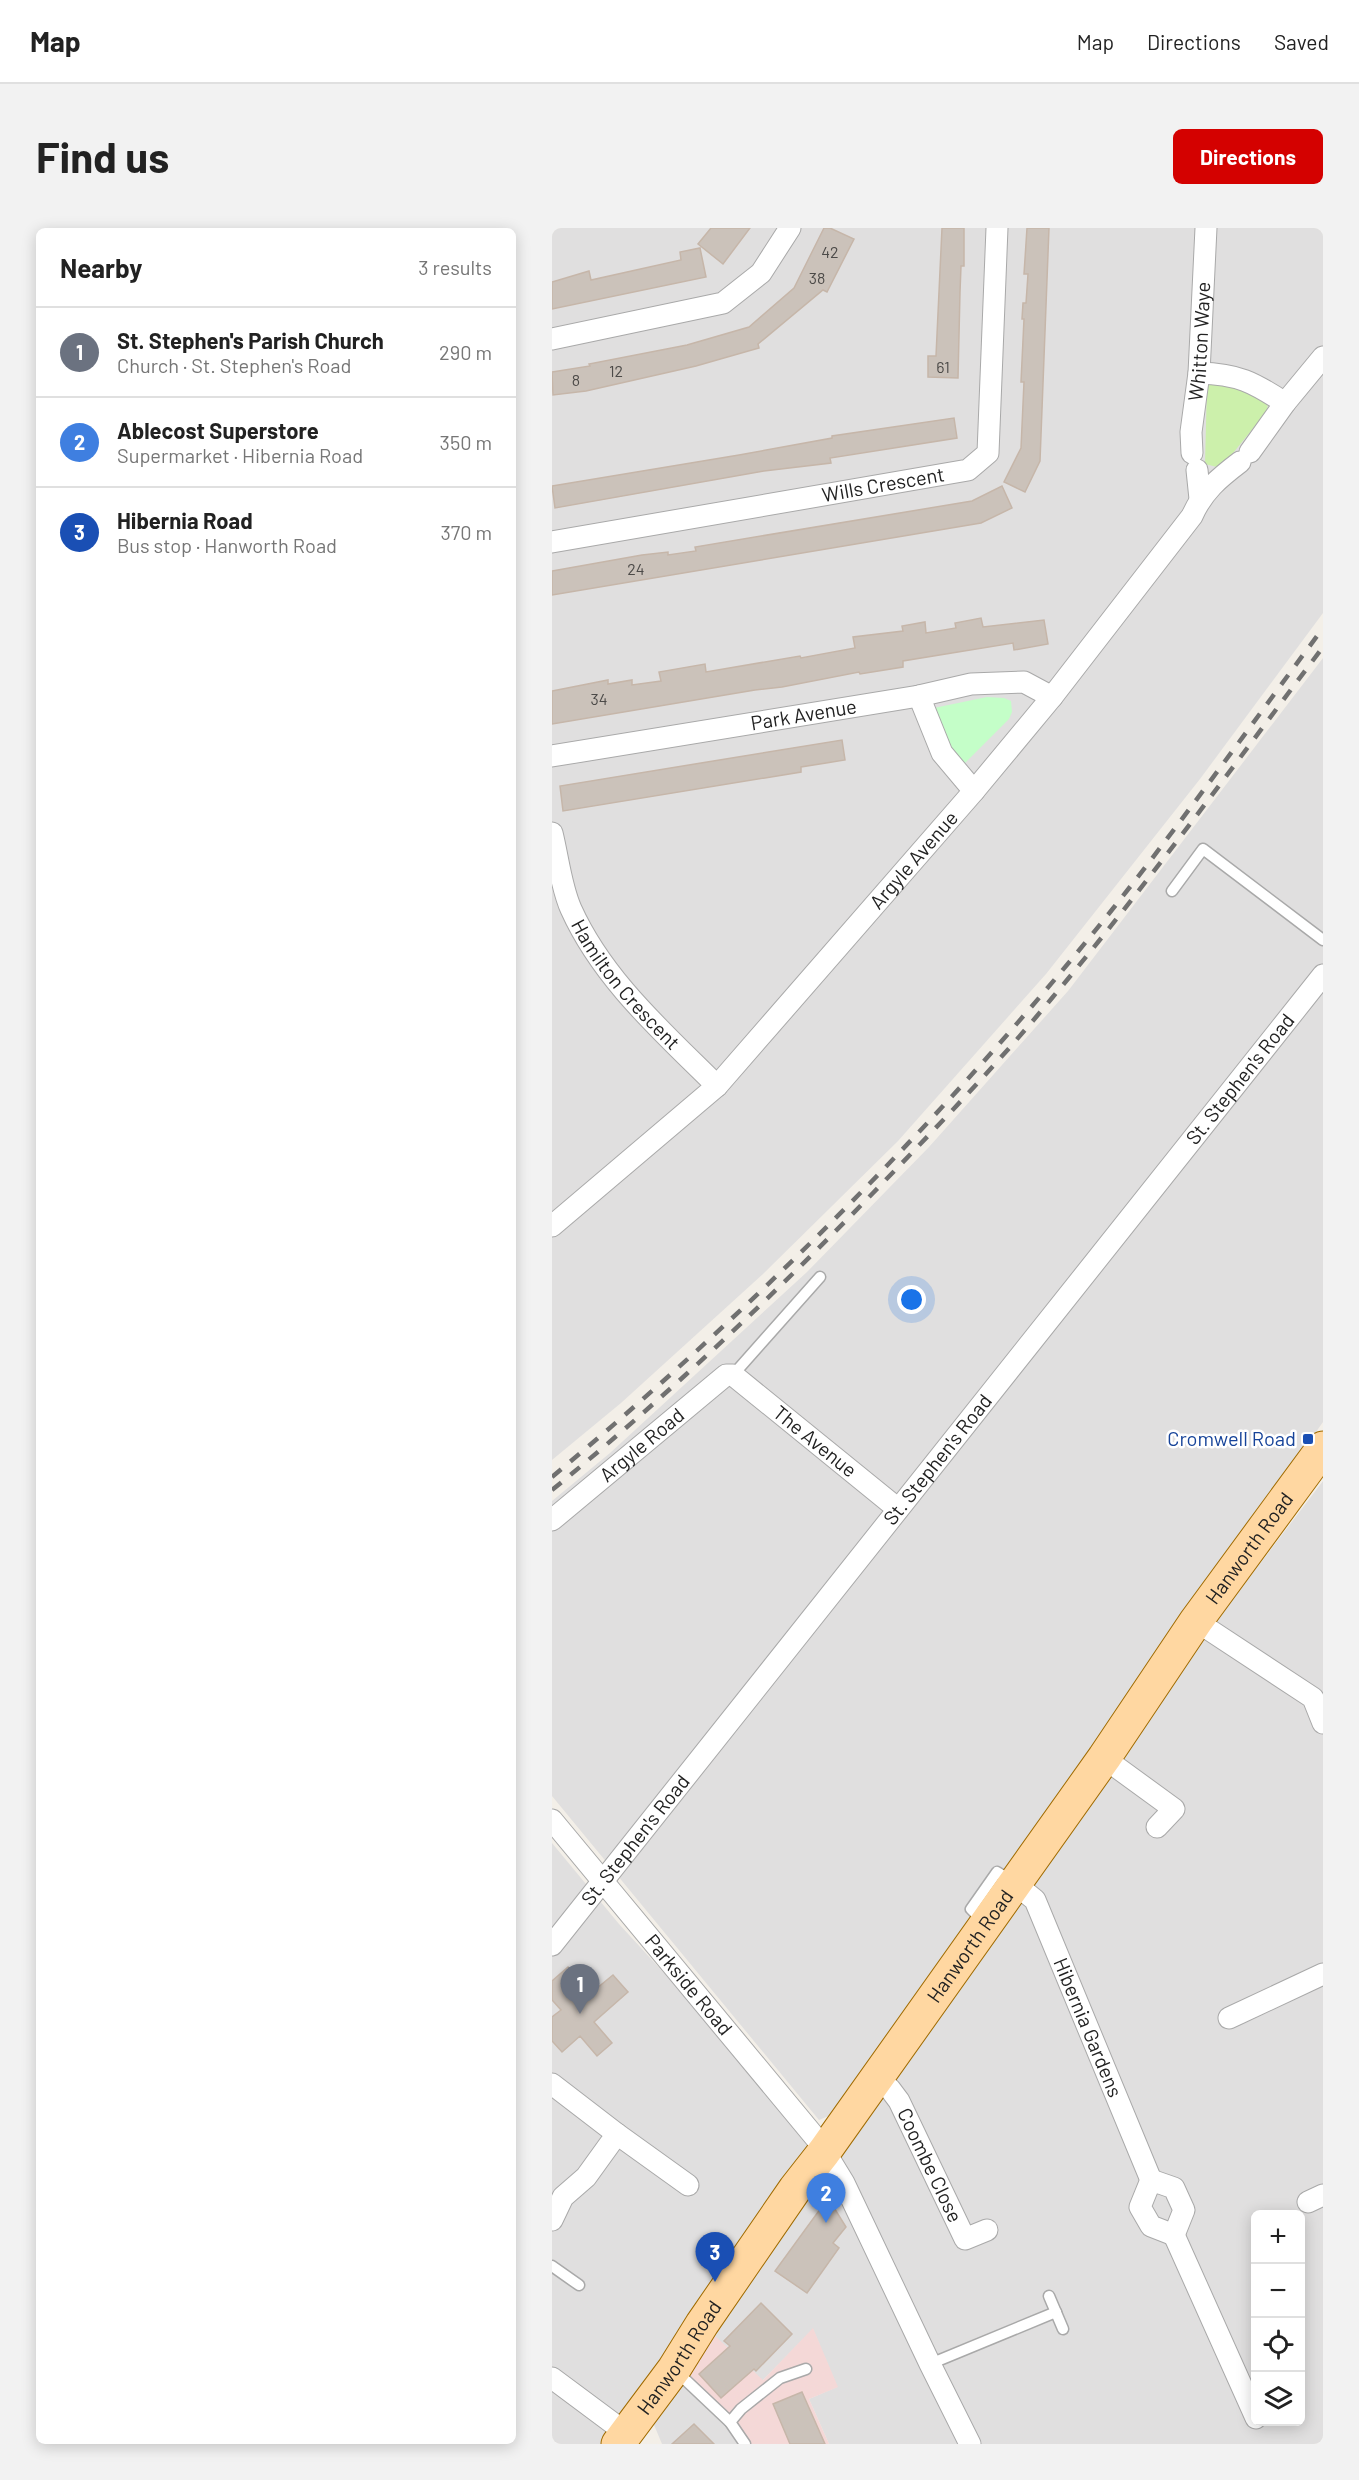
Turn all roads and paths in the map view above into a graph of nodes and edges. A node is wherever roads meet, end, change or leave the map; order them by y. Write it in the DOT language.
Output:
graph roads {
  1 [pos="790,228"];
  2 [pos="997,228"];
  3 [pos="1206,228"];
  4 [pos="552,339"];
  5 [pos="1323,357"];
  6 [pos="1199,373"];
  7 [pos="1285,403"];
  8 [pos="1200,499"];
  9 [pos="552,542"];
  10 [pos="919,696"];
  11 [pos="1052,697"];
  12 [pos="552,756"];
  13 [pos="974,791"];
  14 [pos="552,833"];
  15 [pos="1172,891"];
  16 [pos="1323,940"];
  17 [pos="1323,975"];
  18 [pos="717,1086"];
  19 [pos="552,1225"];
  20 [pos="820,1277"];
  21 [pos="733,1375"];
  22 [pos="1323,1448"];
  23 [pos="898,1509"];
  24 [pos="552,1520"];
  25 [pos="1196,1621"];
  26 [pos="1323,1723"];
  27 [pos="1104,1758"];
  28 [pos="552,1820"];
  29 [pos="1157,1827"];
  30 [pos="601,1881"];
  31 [pos="1014,1883"];
  32 [pos="552,1945"];
  33 [pos="1323,1974"];
  34 [pos="1229,2018"];
  35 [pos="874,2079"];
  36 [pos="552,2084"];
  37 [pos="617,2134"];
  38 [pos="824,2152"];
  39 [pos="1150,2180"];
  40 [pos="688,2185"];
  41 [pos="552,2220"];
  42 [pos="987,2230"];
  43 [pos="1174,2235"];
  44 [pos="552,2266"];
  45 [pos="579,2285"];
  46 [pos="1049,2295"];
  47 [pos="1056,2312"];
  48 [pos="1063,2329"];
  49 [pos="930,2364"];
  50 [pos="674,2369"];
  51 [pos="806,2369"];
  52 [pos="552,2378"];
  53 [pos="1251,2408"];
  54 [pos="730,2422"];
  55 [pos="622,2439"];
  56 [pos="745,2444"];
  57 [pos="970,2444"];
  1 -- 4 [label="street"];
  2 -- 9 [label="street, Wills Crescent"];
  3 -- 6 [label="street, Whitton Waye"];
  5 -- 7 [label="street, Argyle Avenue"];
  6 -- 7 [label="street"];
  6 -- 8 [label="street, Whitton Waye"];
  7 -- 8 [label="street, Argyle Avenue"];
  8 -- 11 [label="street, Argyle Avenue"];
  10 -- 11 [label="street, Park Avenue"];
  10 -- 12 [label="street, Park Avenue"];
  10 -- 13 [label="street"];
  11 -- 13 [label="street, Argyle Avenue"];
  13 -- 18 [label="street, Argyle Avenue"];
  14 -- 18 [label="street, Hamilton Crescent"];
  15 -- 16 [label="lane"];
  17 -- 23 [label="street, St. Stephen's Road"];
  18 -- 19 [label="street, Argyle Avenue"];
  20 -- 21 [label="lane"];
  21 -- 23 [label="street, The Avenue"];
  21 -- 24 [label="street, Argyle Road"];
  22 -- 25 [label="main road, Hanworth Road"];
  23 -- 30 [label="street, St. Stephen's Road"];
  25 -- 26 [label="street"];
  25 -- 27 [label="main road, Hanworth Road"];
  27 -- 29 [label="street"];
  27 -- 31 [label="main road, Hanworth Road"];
  28 -- 30 [label="street, Parkside Road"];
  30 -- 32 [label="street, St. Stephen's Road"];
  30 -- 38 [label="street, Parkside Road"];
  31 -- 35 [label="main road, Hanworth Road"];
  31 -- 39 [label="street, Hibernia Gardens"];
  33 -- 34 [label="street"];
  35 -- 38 [label="main road, Hanworth Road"];
  35 -- 42 [label="street, Coombe Close"];
  36 -- 37 [label="street"];
  37 -- 40 [label="street"];
  37 -- 41 [label="street"];
  38 -- 49 [label="street, Parkside Road"];
  38 -- 50 [label="main road, Hanworth Road"];
  39 -- 43 [label="street"];
  39 -- 43 [label="street"];
  43 -- 53 [label="street"];
  44 -- 45 [label="lane"];
  46 -- 47 [label="lane"];
  47 -- 48 [label="lane"];
  47 -- 49 [label="lane"];
  49 -- 57 [label="street, Parkside Road"];
  50 -- 54 [label="lane"];
  50 -- 55 [label="main road, Hanworth Road"];
  51 -- 54 [label="lane"];
  52 -- 55 [label="street"];
  54 -- 56 [label="lane"];
}
